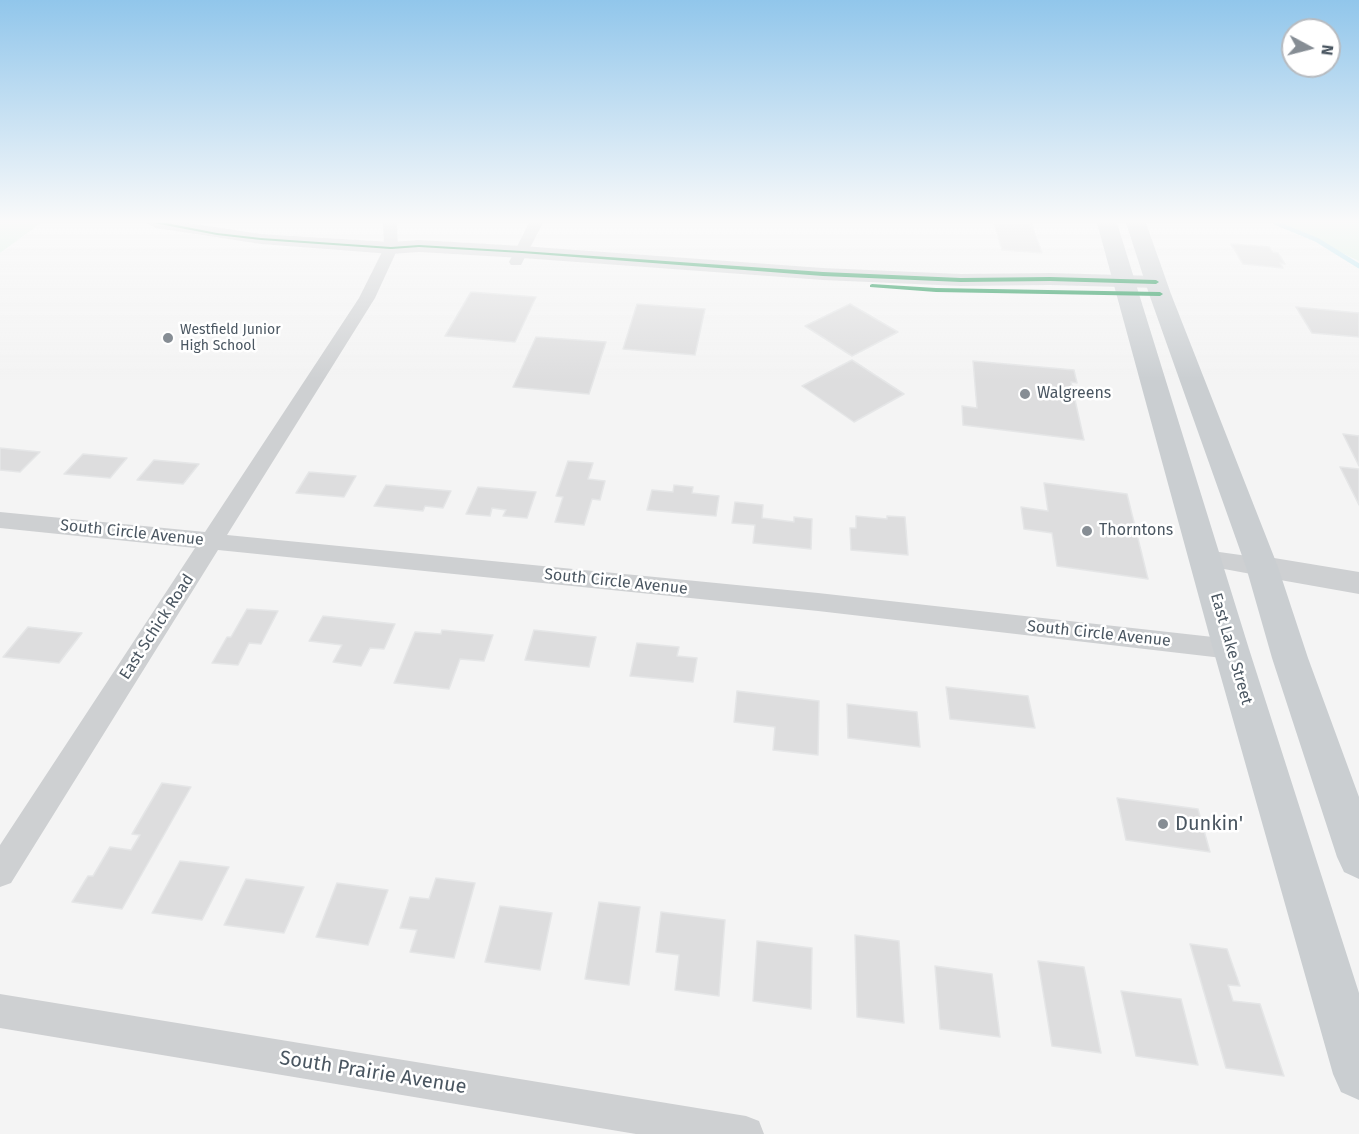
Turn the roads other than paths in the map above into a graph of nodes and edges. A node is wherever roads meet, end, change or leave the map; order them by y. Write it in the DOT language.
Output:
graph roads {
  1 [pos="377,276"];
  2 [pos="758,276"];
  3 [pos="1124,276"];
  4 [pos="1154,276"];
  5 [pos="1127,287"];
  6 [pos="1158,288"];
  7 [pos="0,520"];
  8 [pos="212,541"];
  9 [pos="1205,558"];
  10 [pos="1262,567"];
  11 [pos="1359,583"];
  12 [pos="1231,649"];
  13 [pos="1359,857"];
  14 [pos="0,872"];
  15 [pos="0,1011"];
  16 [pos="1359,1074"];
  17 [pos="746,1134"];
  1 -- 8 [label="street, East Schick Road"];
  2 -- 5 [label="street"];
  3 -- 5 [label="main road, East Lake Street"];
  4 -- 6 [label="main road"];
  5 -- 6 [label="street"];
  5 -- 9 [label="main road, East Lake Street"];
  6 -- 10 [label="main road"];
  7 -- 8 [label="street, South Circle Avenue"];
  8 -- 12 [label="street, South Circle Avenue"];
  8 -- 14 [label="street, East Schick Road"];
  9 -- 10 [label="street"];
  9 -- 12 [label="main road, East Lake Street"];
  10 -- 11 [label="street"];
  10 -- 13 [label="main road"];
  12 -- 16 [label="main road, East Lake Street"];
  15 -- 17 [label="street, South Prairie Avenue"];
}
